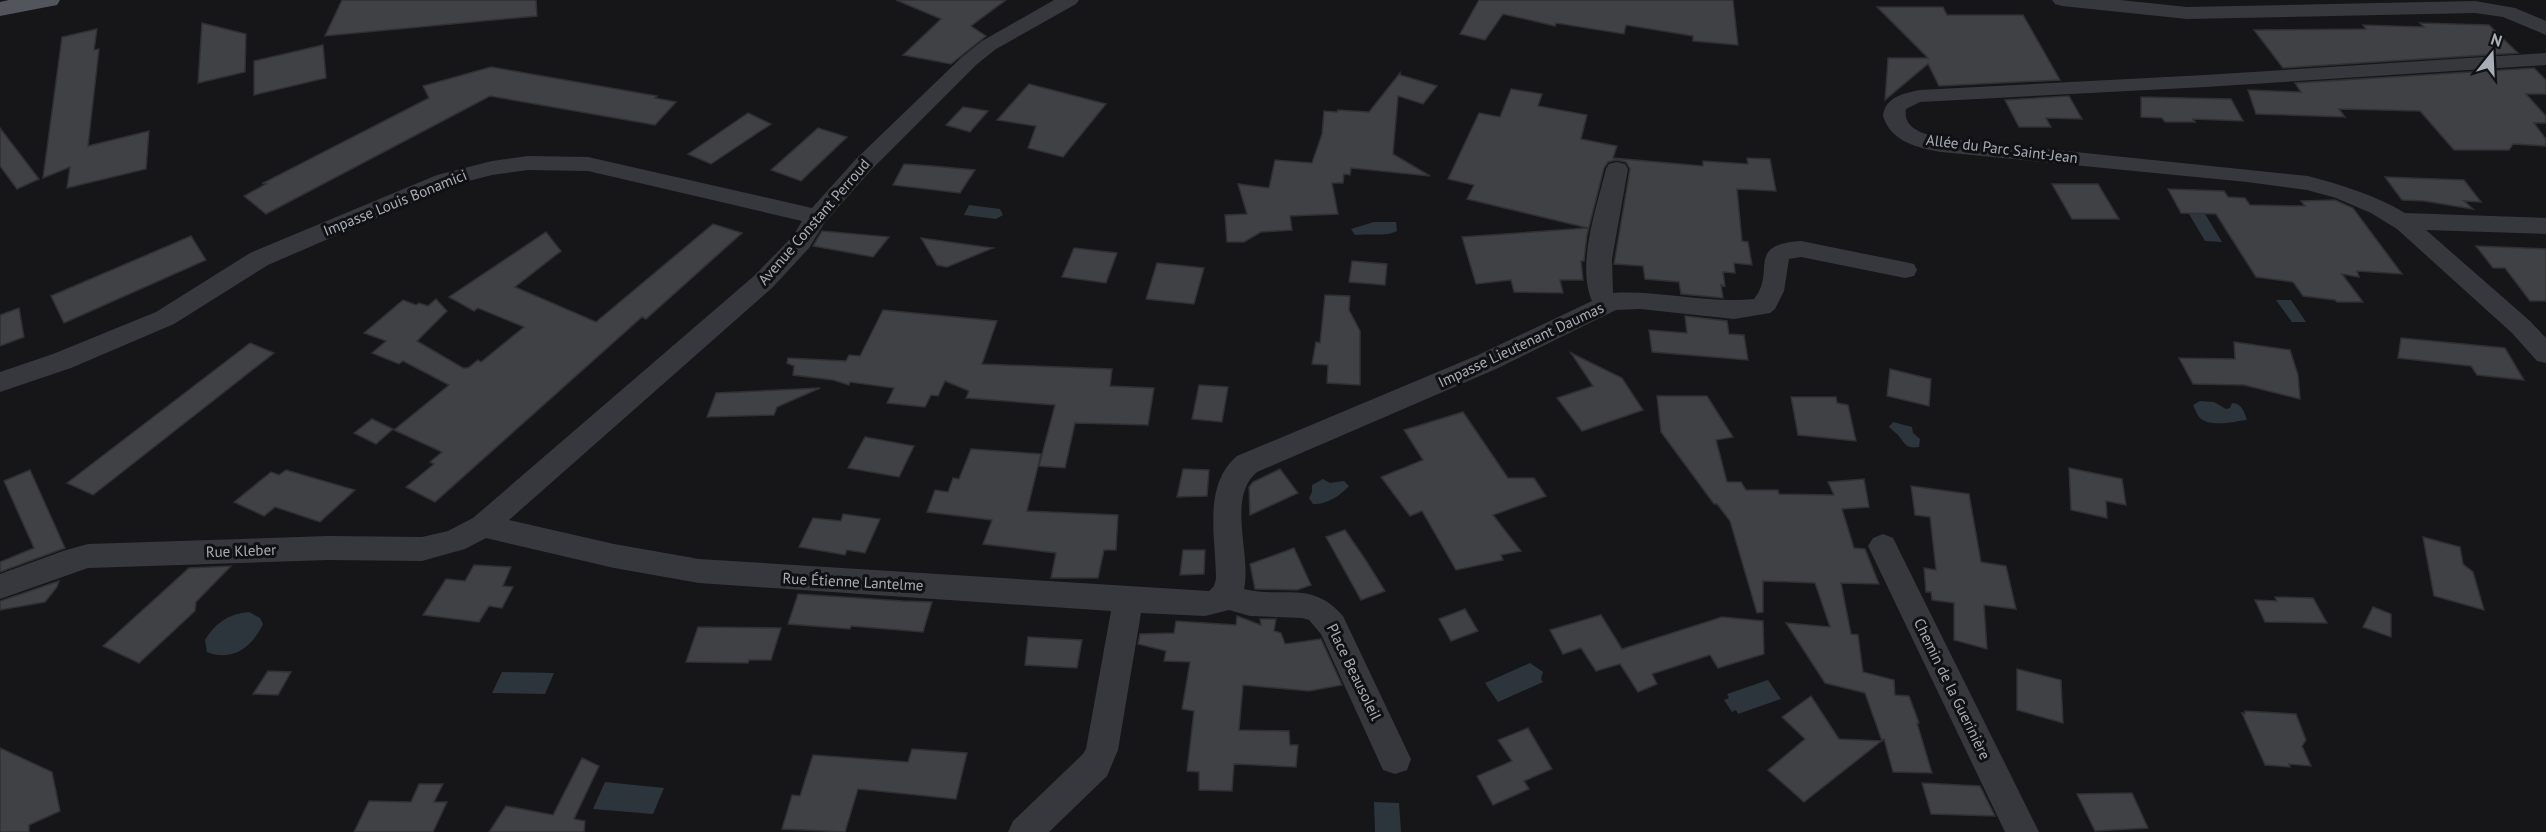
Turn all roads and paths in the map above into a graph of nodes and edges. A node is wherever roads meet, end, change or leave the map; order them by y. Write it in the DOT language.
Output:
graph roads {
  1 [pos="48,0"];
  2 [pos="1069,0"];
  3 [pos="2062,0"];
  4 [pos="0,9"];
  5 [pos="2546,29"];
  6 [pos="2546,59"];
  7 [pos="1617,169"];
  8 [pos="817,217"];
  9 [pos="2401,221"];
  10 [pos="2546,226"];
  11 [pos="1905,270"];
  12 [pos="1606,304"];
  13 [pos="2545,351"];
  14 [pos="0,382"];
  15 [pos="483,526"];
  16 [pos="1883,546"];
  17 [pos="0,587"];
  18 [pos="1225,596"];
  19 [pos="1128,600"];
  20 [pos="1395,759"];
  21 [pos="1025,832"];
  22 [pos="2022,832"];
  1 -- 4 [label="main road"];
  2 -- 8 [label="street, Avenue Constant Perroud"];
  3 -- 5 [label="street"];
  6 -- 9 [label="street, Allée du Parc Saint-Jean"];
  7 -- 12 [label="street"];
  8 -- 14 [label="street, Impasse Louis Bonamici"];
  8 -- 15 [label="street, Avenue Constant Perroud"];
  9 -- 10 [label="street"];
  9 -- 13 [label="street, Allée du Parc Saint-Jean"];
  11 -- 12 [label="street, Impasse Lieutenant Daumas"];
  12 -- 18 [label="street, Impasse Lieutenant Daumas"];
  15 -- 17 [label="street, Rue Kleber"];
  15 -- 19 [label="street, Rue Étienne Lantelme"];
  16 -- 22 [label="street, Chemin de la Guerinière"];
  18 -- 19 [label="street, Rue Étienne Lantelme"];
  18 -- 20 [label="street, Place Beausoleil"];
  19 -- 21 [label="street"];
}
